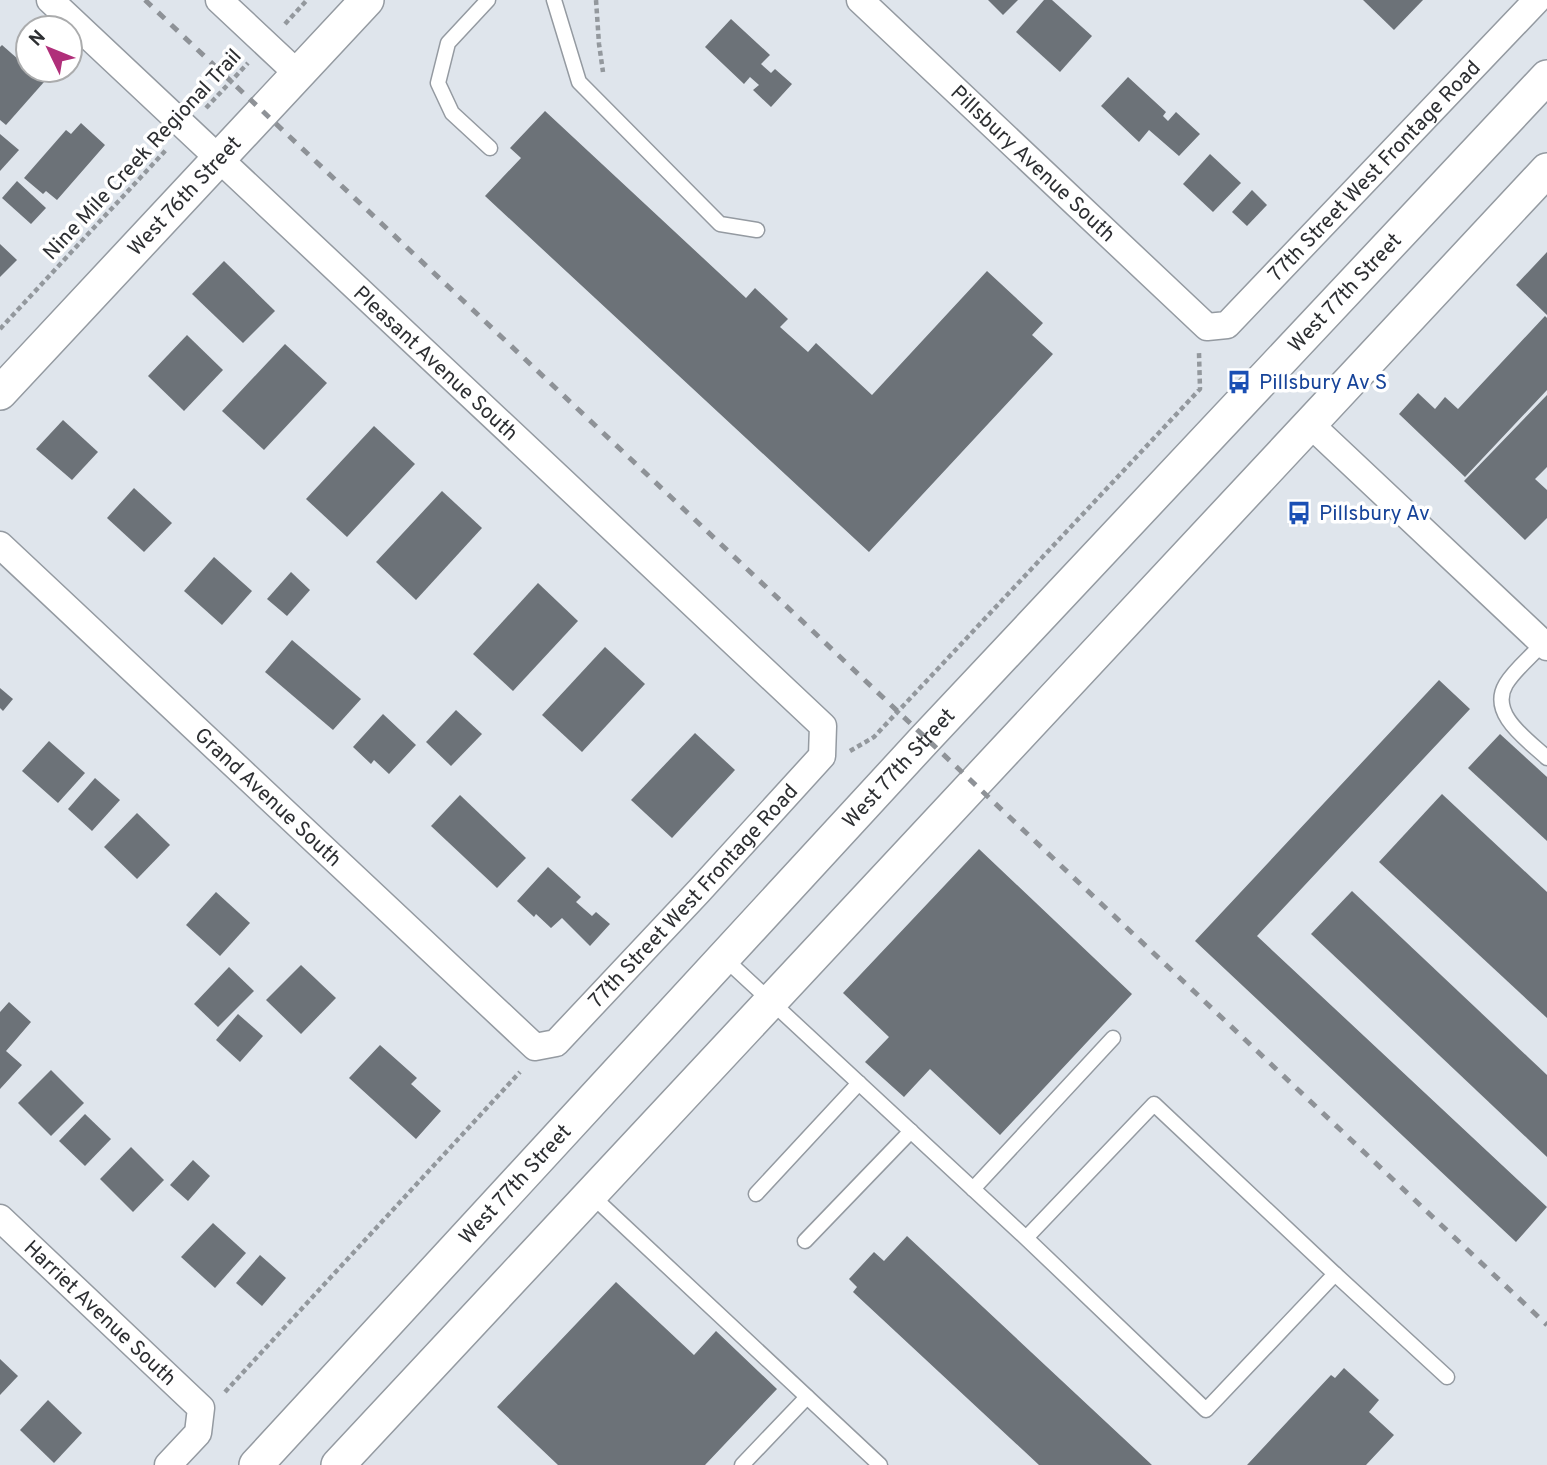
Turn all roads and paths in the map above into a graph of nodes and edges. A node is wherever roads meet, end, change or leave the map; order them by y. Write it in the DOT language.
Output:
graph roads {
  1 [pos="50,0"];
  2 [pos="219,0"];
  3 [pos="307,0"];
  4 [pos="367,0"];
  5 [pos="488,0"];
  6 [pos="554,0"];
  7 [pos="596,0"];
  8 [pos="860,0"];
  9 [pos="1537,0"];
  10 [pos="266,44"];
  11 [pos="298,74"];
  12 [pos="604,74"];
  13 [pos="1547,76"];
  14 [pos="186,129"];
  15 [pos="490,148"];
  16 [pos="219,159"];
  17 [pos="1547,170"];
  18 [pos="757,230"];
  19 [pos="1207,327"];
  20 [pos="0,329"];
  21 [pos="0,393"];
  22 [pos="1311,425"];
  23 [pos="0,545"];
  24 [pos="1545,645"];
  25 [pos="822,755"];
  26 [pos="1547,758"];
  27 [pos="723,957"];
  28 [pos="770,1001"];
  29 [pos="1113,1038"];
  30 [pos="535,1047"];
  31 [pos="859,1083"];
  32 [pos="911,1131"];
  33 [pos="972,1189"];
  34 [pos="590,1194"];
  35 [pos="756,1194"];
  36 [pos="0,1218"];
  37 [pos="1026,1238"];
  38 [pos="805,1241"];
  39 [pos="1335,1273"];
  40 [pos="1447,1377"];
  41 [pos="807,1397"];
  42 [pos="201,1408"];
  43 [pos="168,1465"];
  44 [pos="256,1465"];
  45 [pos="338,1465"];
  46 [pos="742,1465"];
  47 [pos="880,1465"];
  1 -- 14 [label="street, Pleasant Avenue South"];
  2 -- 10 [label="street"];
  3 -- 10 [label="path, Nine Mile Creek Regional Trail"];
  4 -- 11 [label="street, West 76th Street"];
  5 -- 15 [label="lane"];
  6 -- 18 [label="lane"];
  7 -- 12 [label="path"];
  8 -- 19 [label="street, Pillsbury Avenue South"];
  9 -- 19 [label="street, 77th Street West Frontage Road"];
  10 -- 11 [label="street"];
  10 -- 14 [label="path, Nine Mile Creek Regional Trail"];
  11 -- 16 [label="street, West 76th Street"];
  13 -- 27 [label="street, West 77th Street"];
  14 -- 16 [label="street, Pleasant Avenue South"];
  14 -- 20 [label="path, Nine Mile Creek Regional Trail"];
  16 -- 21 [label="street, West 76th Street"];
  16 -- 25 [label="street, Pleasant Avenue South"];
  17 -- 22 [label="street"];
  19 -- 25 [label="path"];
  22 -- 24 [label="street"];
  22 -- 28 [label="street"];
  23 -- 30 [label="street, Grand Avenue South"];
  24 -- 26 [label="lane"];
  25 -- 30 [label="street, 77th Street West Frontage Road"];
  27 -- 28 [label="lane"];
  27 -- 44 [label="street, West 77th Street"];
  28 -- 31 [label="lane"];
  28 -- 34 [label="street"];
  29 -- 33 [label="lane"];
  30 -- 42 [label="path"];
  31 -- 32 [label="lane"];
  31 -- 35 [label="lane"];
  32 -- 33 [label="lane"];
  32 -- 38 [label="lane"];
  33 -- 37 [label="lane"];
  34 -- 41 [label="lane"];
  34 -- 45 [label="street"];
  36 -- 42 [label="street, Harriet Avenue South"];
  37 -- 39 [label="lane"];
  37 -- 39 [label="lane"];
  39 -- 40 [label="lane"];
  41 -- 46 [label="lane"];
  41 -- 47 [label="lane"];
  42 -- 43 [label="street"];
}
